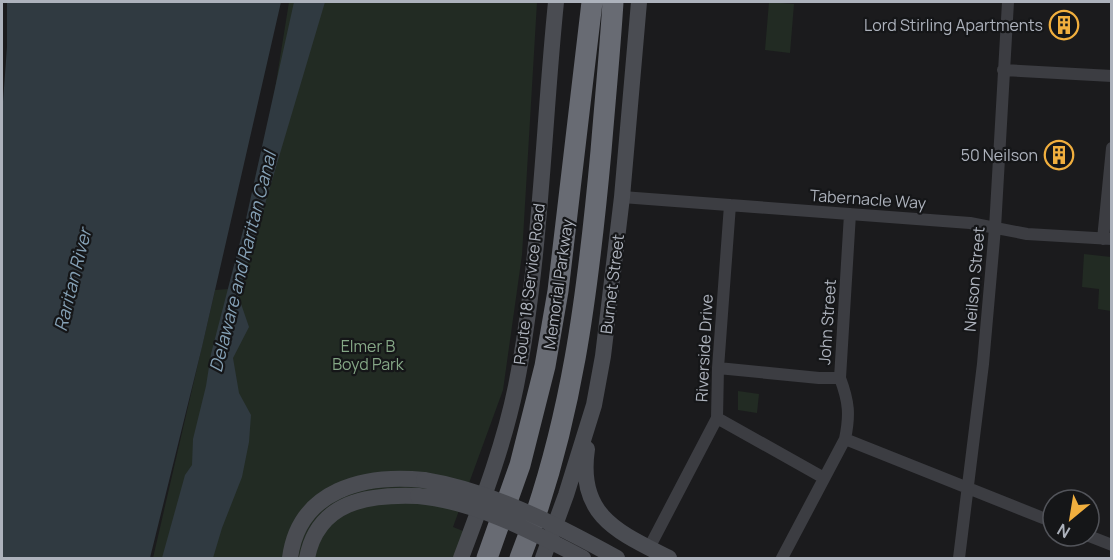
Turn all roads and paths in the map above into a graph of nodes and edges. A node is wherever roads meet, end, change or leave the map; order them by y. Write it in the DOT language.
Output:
graph roads {
  1 [pos="556,2"];
  2 [pos="592,2"];
  3 [pos="613,2"];
  4 [pos="639,2"];
  5 [pos="1008,2"];
  6 [pos="1003,70"];
  7 [pos="1112,76"];
  8 [pos="1112,148"];
  9 [pos="622,197"];
  10 [pos="730,205"];
  11 [pos="850,214"];
  12 [pos="995,228"];
  13 [pos="1107,239"];
  14 [pos="718,368"];
  15 [pos="840,378"];
  16 [pos="594,405"];
  17 [pos="717,418"];
  18 [pos="845,439"];
  19 [pos="824,478"];
  20 [pos="966,488"];
  21 [pos="1041,517"];
  22 [pos="649,548"];
  23 [pos="290,558"];
  24 [pos="307,558"];
  25 [pos="461,558"];
  26 [pos="487,558"];
  27 [pos="520,558"];
  28 [pos="543,558"];
  29 [pos="583,558"];
  30 [pos="618,558"];
  31 [pos="669,558"];
  32 [pos="782,558"];
  33 [pos="959,558"];
  1 -- 25 [label="main road, Route 18 Service Road"];
  2 -- 26 [label="highway, Memorial Parkway"];
  3 -- 27 [label="highway, Memorial Parkway"];
  4 -- 9 [label="main road, Burnet Street"];
  5 -- 6 [label="street, Neilson Street"];
  6 -- 7 [label="street"];
  6 -- 12 [label="street, Neilson Street"];
  8 -- 13 [label="street"];
  9 -- 10 [label="street, Tabernacle Way"];
  9 -- 16 [label="main road, Burnet Street"];
  10 -- 11 [label="street, Tabernacle Way"];
  10 -- 14 [label="street, Riverside Drive"];
  11 -- 12 [label="street, Tabernacle Way"];
  11 -- 15 [label="street, John Street"];
  12 -- 13 [label="street, Tabernacle Way"];
  12 -- 20 [label="street, Neilson Street"];
  14 -- 15 [label="street"];
  14 -- 17 [label="street, Riverside Drive"];
  15 -- 18 [label="street, John Street"];
  16 -- 22 [label="main road"];
  16 -- 28 [label="main road, Burnet Street"];
  17 -- 19 [label="street"];
  17 -- 22 [label="street, Riverside Drive"];
  18 -- 19 [label="street, John Street"];
  18 -- 20 [label="street"];
  19 -- 32 [label="street, John Street"];
  20 -- 21 [label="street"];
  20 -- 33 [label="street, Neilson Street"];
  22 -- 31 [label="main road"];
  23 -- 30 [label="main road, bridge"];
  24 -- 29 [label="main road, bridge"];
}
